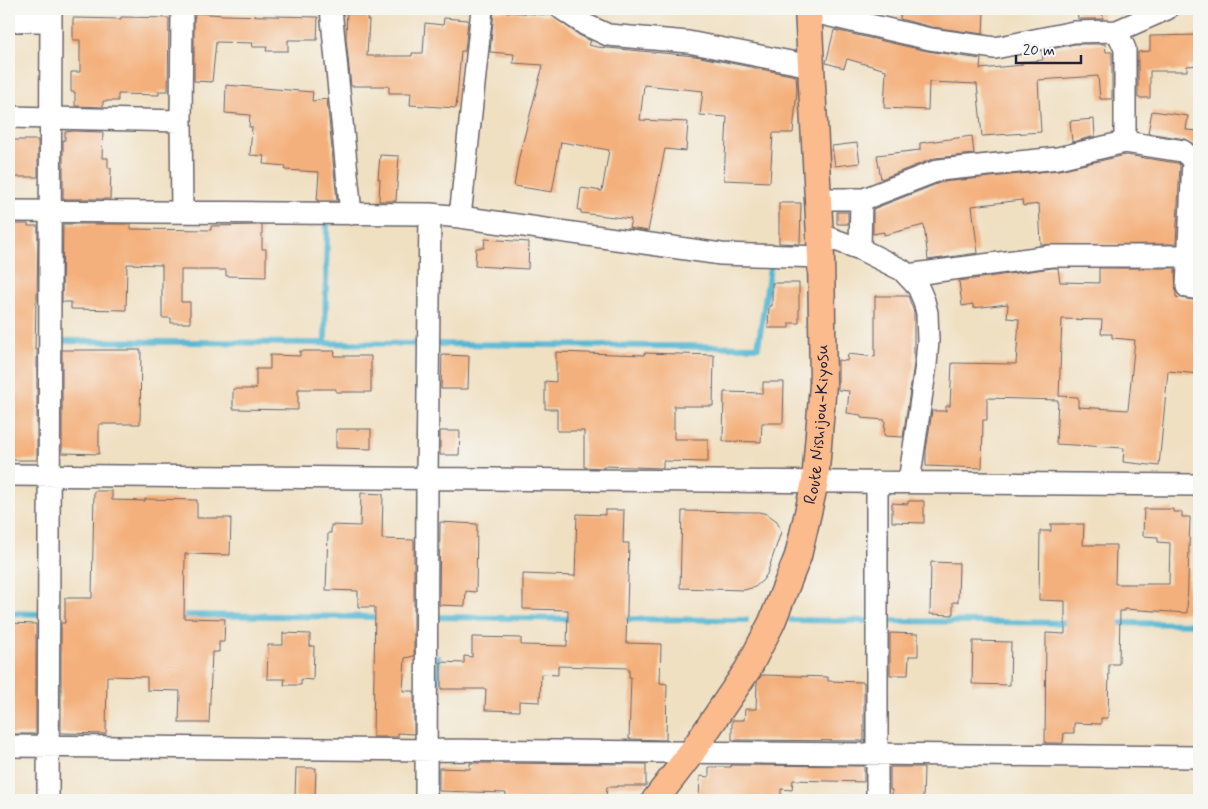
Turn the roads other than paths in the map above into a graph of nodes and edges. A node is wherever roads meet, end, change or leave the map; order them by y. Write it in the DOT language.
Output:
graph roads {
  1 [pos="182,9"];
  2 [pos="330,9"];
  3 [pos="482,9"];
  4 [pos="562,9"];
  5 [pos="1167,9"];
  6 [pos="808,10"];
  7 [pos="51,15"];
  8 [pos="9,21"];
  9 [pos="1117,31"];
  10 [pos="811,66"];
  11 [pos="9,117"];
  12 [pos="50,118"];
  13 [pos="181,121"];
  14 [pos="1125,142"];
  15 [pos="1196,160"];
  16 [pos="817,199"];
  17 [pos="861,199"];
  18 [pos="9,211"];
  19 [pos="49,211"];
  20 [pos="182,212"];
  21 [pos="351,214"];
  22 [pos="430,214"];
  23 [pos="460,216"];
  24 [pos="820,246"];
  25 [pos="860,249"];
  26 [pos="1189,256"];
  27 [pos="907,275"];
  28 [pos="1199,289"];
  29 [pos="9,475"];
  30 [pos="50,475"];
  31 [pos="427,478"];
  32 [pos="815,482"];
  33 [pos="877,482"];
  34 [pos="909,482"];
  35 [pos="1199,486"];
  36 [pos="9,746"];
  37 [pos="48,747"];
  38 [pos="426,750"];
  39 [pos="692,752"];
  40 [pos="878,754"];
  41 [pos="1199,757"];
  42 [pos="48,800"];
  43 [pos="426,800"];
  44 [pos="656,800"];
  45 [pos="877,800"];
  1 -- 13 [label="street"];
  2 -- 21 [label="street"];
  3 -- 23 [label="street"];
  4 -- 10 [label="street"];
  5 -- 9 [label="street"];
  6 -- 9 [label="street"];
  6 -- 10 [label="main road, Route Nishijou-Kiyosu"];
  7 -- 8 [label="street"];
  7 -- 12 [label="street"];
  9 -- 14 [label="street"];
  10 -- 16 [label="main road, Route Nishijou-Kiyosu"];
  11 -- 12 [label="street"];
  12 -- 13 [label="street"];
  12 -- 19 [label="street"];
  13 -- 20 [label="street"];
  14 -- 15 [label="street"];
  14 -- 17 [label="street"];
  15 -- 26 [label="street"];
  16 -- 17 [label="street"];
  16 -- 24 [label="main road, Route Nishijou-Kiyosu"];
  17 -- 25 [label="street"];
  18 -- 19 [label="street"];
  19 -- 20 [label="street"];
  19 -- 30 [label="street"];
  20 -- 21 [label="street"];
  21 -- 22 [label="street"];
  22 -- 23 [label="street"];
  22 -- 31 [label="street"];
  23 -- 24 [label="street"];
  24 -- 25 [label="street"];
  24 -- 32 [label="main road, Route Nishijou-Kiyosu"];
  25 -- 27 [label="street"];
  26 -- 27 [label="street"];
  26 -- 28 [label="street"];
  27 -- 34 [label="street"];
  29 -- 30 [label="street"];
  30 -- 31 [label="street"];
  30 -- 37 [label="street"];
  31 -- 32 [label="street"];
  31 -- 38 [label="street"];
  32 -- 33 [label="street"];
  32 -- 39 [label="main road, Route Nishijou-Kiyosu"];
  33 -- 34 [label="street"];
  33 -- 40 [label="street"];
  34 -- 35 [label="street"];
  36 -- 37 [label="street"];
  37 -- 38 [label="street"];
  37 -- 42 [label="street"];
  38 -- 39 [label="street"];
  38 -- 43 [label="street"];
  39 -- 40 [label="street"];
  39 -- 44 [label="main road, Route Nishijou-Kiyosu"];
  40 -- 41 [label="street"];
  40 -- 45 [label="street"];
}
